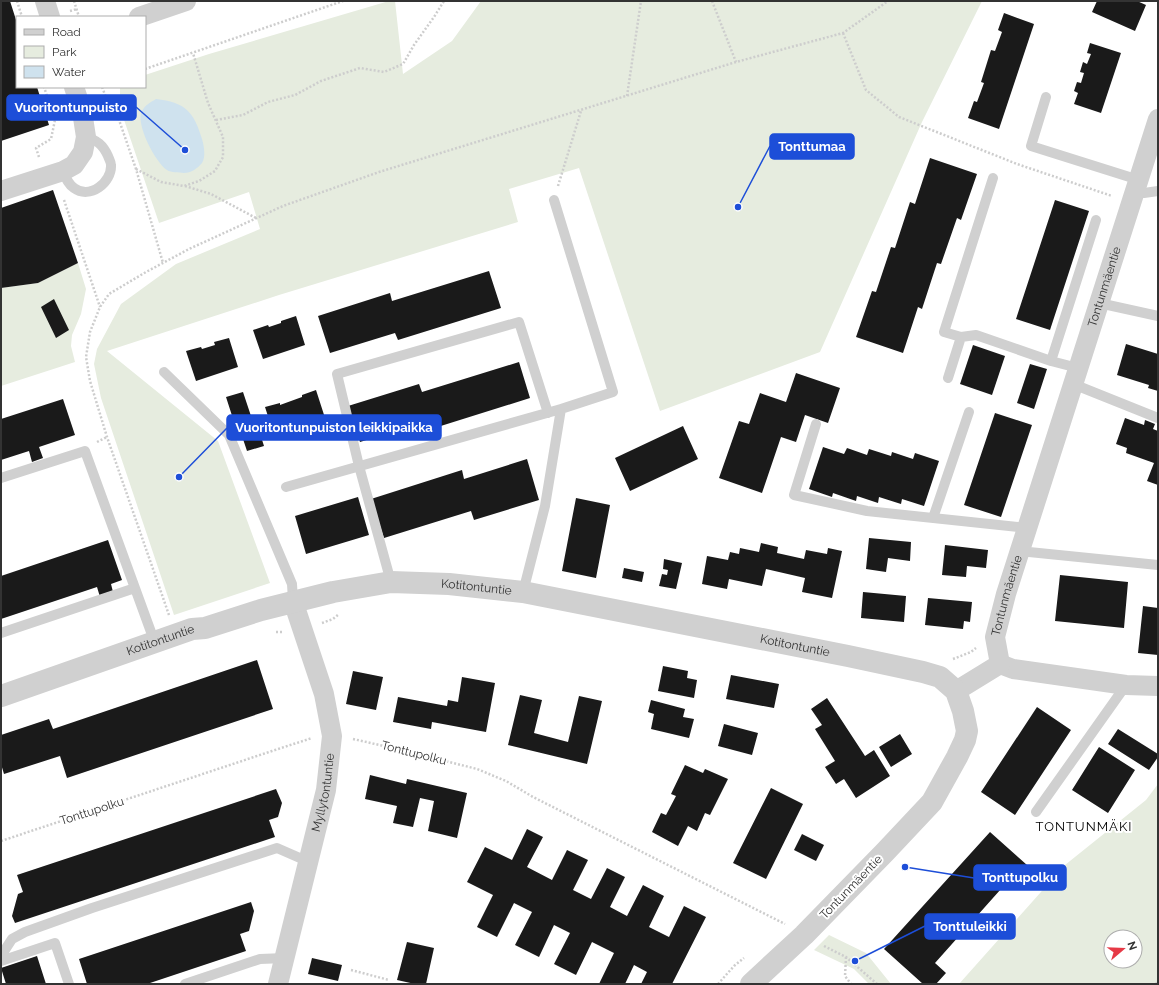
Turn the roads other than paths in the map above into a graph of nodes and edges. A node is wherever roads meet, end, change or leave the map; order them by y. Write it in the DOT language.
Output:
graph roads {
  1 [pos="45,1"];
  2 [pos="176,3"];
  3 [pos="50,16"];
  4 [pos="142,16"];
  5 [pos="74,88"];
  6 [pos="1046,96"];
  7 [pos="1158,119"];
  8 [pos="86,137"];
  9 [pos="63,171"];
  10 [pos="993,178"];
  11 [pos="1,191"];
  12 [pos="1135,191"];
  13 [pos="1158,191"];
  14 [pos="554,200"];
  15 [pos="1096,220"];
  16 [pos="1099,301"];
  17 [pos="1158,316"];
  18 [pos="961,337"];
  19 [pos="1051,361"];
  20 [pos="164,372"];
  21 [pos="1076,376"];
  22 [pos="948,378"];
  23 [pos="561,409"];
  24 [pos="969,412"];
  25 [pos="548,413"];
  26 [pos="1158,418"];
  27 [pos="816,424"];
  28 [pos="359,466"];
  29 [pos="1,478"];
  30 [pos="286,487"];
  31 [pos="933,518"];
  32 [pos="1027,528"];
  33 [pos="1020,550"];
  34 [pos="1158,565"];
  35 [pos="391,582"];
  36 [pos="135,588"];
  37 [pos="523,592"];
  38 [pos="293,601"];
  39 [pos="1,633"];
  40 [pos="155,643"];
  41 [pos="1000,664"];
  42 [pos="1126,685"];
  43 [pos="1158,686"];
  44 [pos="956,691"];
  45 [pos="1,696"];
  46 [pos="1036,812"];
  47 [pos="309,862"];
  48 [pos="1,956"];
  49 [pos="285,958"];
  50 [pos="1,961"];
  51 [pos="69,984"];
  52 [pos="184,984"];
  53 [pos="278,984"];
  54 [pos="751,984"];
  1 -- 3 [label="street"];
  2 -- 4 [label="street"];
  5 -- 8 [label="street"];
  6 -- 12 [label="lane"];
  7 -- 12 [label="street, Tontunmäentie"];
  8 -- 9 [label="street"];
  8 -- 9 [label="lane"];
  9 -- 11 [label="street"];
  10 -- 18 [label="lane"];
  12 -- 13 [label="lane"];
  12 -- 16 [label="street, Tontunmäentie"];
  14 -- 23 [label="lane"];
  15 -- 19 [label="lane"];
  16 -- 17 [label="lane"];
  16 -- 21 [label="street, Tontunmäentie"];
  18 -- 19 [label="lane"];
  18 -- 22 [label="lane"];
  19 -- 21 [label="lane"];
  20 -- 38 [label="lane"];
  21 -- 26 [label="lane"];
  21 -- 32 [label="street, Tontunmäentie"];
  23 -- 25 [label="lane"];
  23 -- 37 [label="lane"];
  24 -- 31 [label="lane"];
  25 -- 28 [label="lane"];
  25 -- 28 [label="lane"];
  27 -- 31 [label="lane"];
  28 -- 30 [label="lane"];
  28 -- 35 [label="lane"];
  29 -- 36 [label="lane"];
  31 -- 32 [label="lane"];
  32 -- 33 [label="street, Tontunmäentie"];
  33 -- 34 [label="lane"];
  33 -- 41 [label="street, Tontunmäentie"];
  35 -- 37 [label="street, Kotitontuntie"];
  35 -- 38 [label="street, Kotitontuntie"];
  36 -- 39 [label="lane"];
  36 -- 40 [label="lane"];
  37 -- 44 [label="street, Kotitontuntie"];
  38 -- 40 [label="street, Kotitontuntie"];
  38 -- 47 [label="street, Myllytontuntie"];
  40 -- 45 [label="street, Kotitontuntie"];
  41 -- 42 [label="street"];
  41 -- 44 [label="street"];
  42 -- 43 [label="street"];
  42 -- 46 [label="lane"];
  44 -- 54 [label="street, Tontunmäentie"];
  47 -- 48 [label="lane"];
  47 -- 49 [label="street, Myllytontuntie"];
  49 -- 52 [label="lane"];
  49 -- 53 [label="street, Myllytontuntie"];
  50 -- 51 [label="lane"];
}
